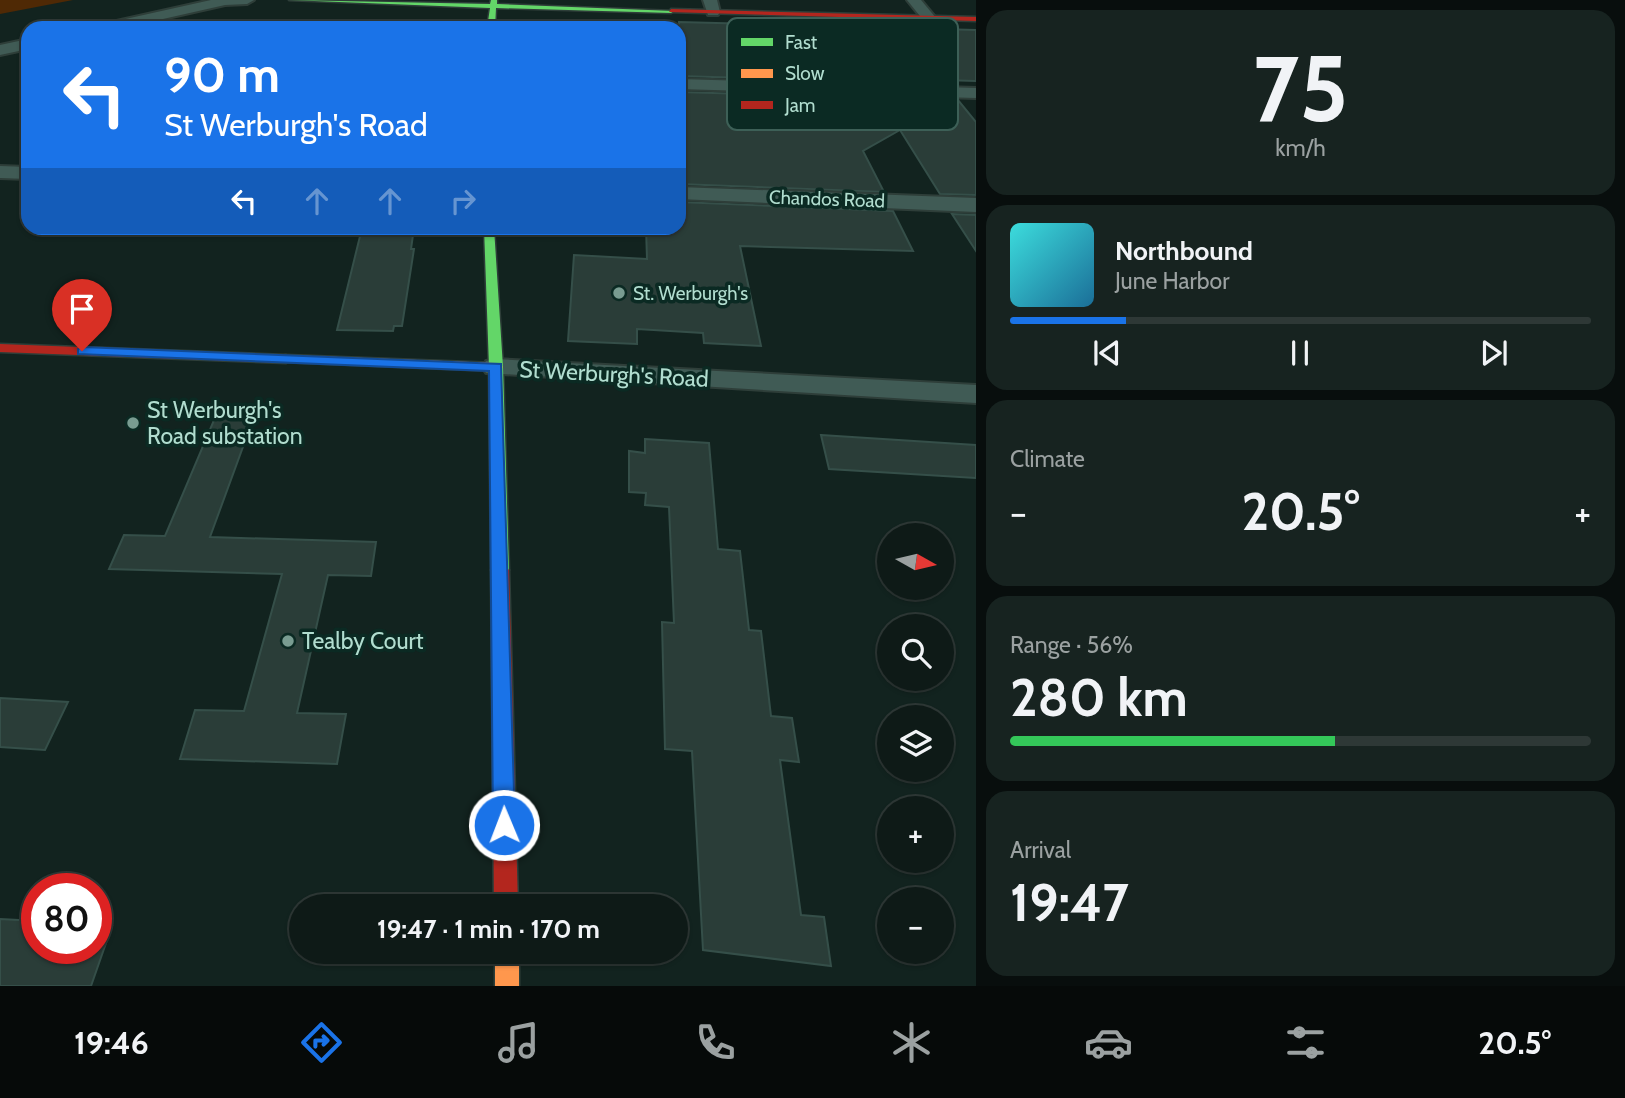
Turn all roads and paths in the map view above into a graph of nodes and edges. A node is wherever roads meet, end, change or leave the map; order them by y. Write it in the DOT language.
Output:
graph roads {
  1 [pos="247,0"];
  2 [pos="292,0"];
  3 [pos="914,0"];
  4 [pos="494,3"];
  5 [pos="711,6"];
  6 [pos="929,18"];
  7 [pos="958,19"];
  8 [pos="976,19"];
  9 [pos="135,21"];
  10 [pos="492,21"];
  11 [pos="21,46"];
  12 [pos="0,50"];
  13 [pos="686,84"];
  14 [pos="727,85"];
  15 [pos="958,92"];
  16 [pos="976,93"];
  17 [pos="0,172"];
  18 [pos="21,173"];
  19 [pos="686,193"];
  20 [pos="976,205"];
  21 [pos="489,235"];
  22 [pos="0,348"];
  23 [pos="496,367"];
  24 [pos="976,394"];
  25 [pos="506,894"];
  26 [pos="506,964"];
  27 [pos="507,986"];
  1 -- 9 [label="street"];
  2 -- 4 [label="main road"];
  3 -- 6 [label="street"];
  4 -- 5 [label="main road"];
  4 -- 10 [label="main road"];
  5 -- 6 [label="main road"];
  7 -- 8 [label="main road"];
  11 -- 12 [label="street"];
  13 -- 14 [label="street"];
  15 -- 16 [label="street"];
  17 -- 18 [label="street"];
  19 -- 20 [label="street, Chandos Road"];
  21 -- 23 [label="main road"];
  22 -- 23 [label="main road, St Werburgh's Road"];
  23 -- 24 [label="street, St Werburgh's Road"];
  23 -- 25 [label="main road"];
  26 -- 27 [label="main road"];
}
